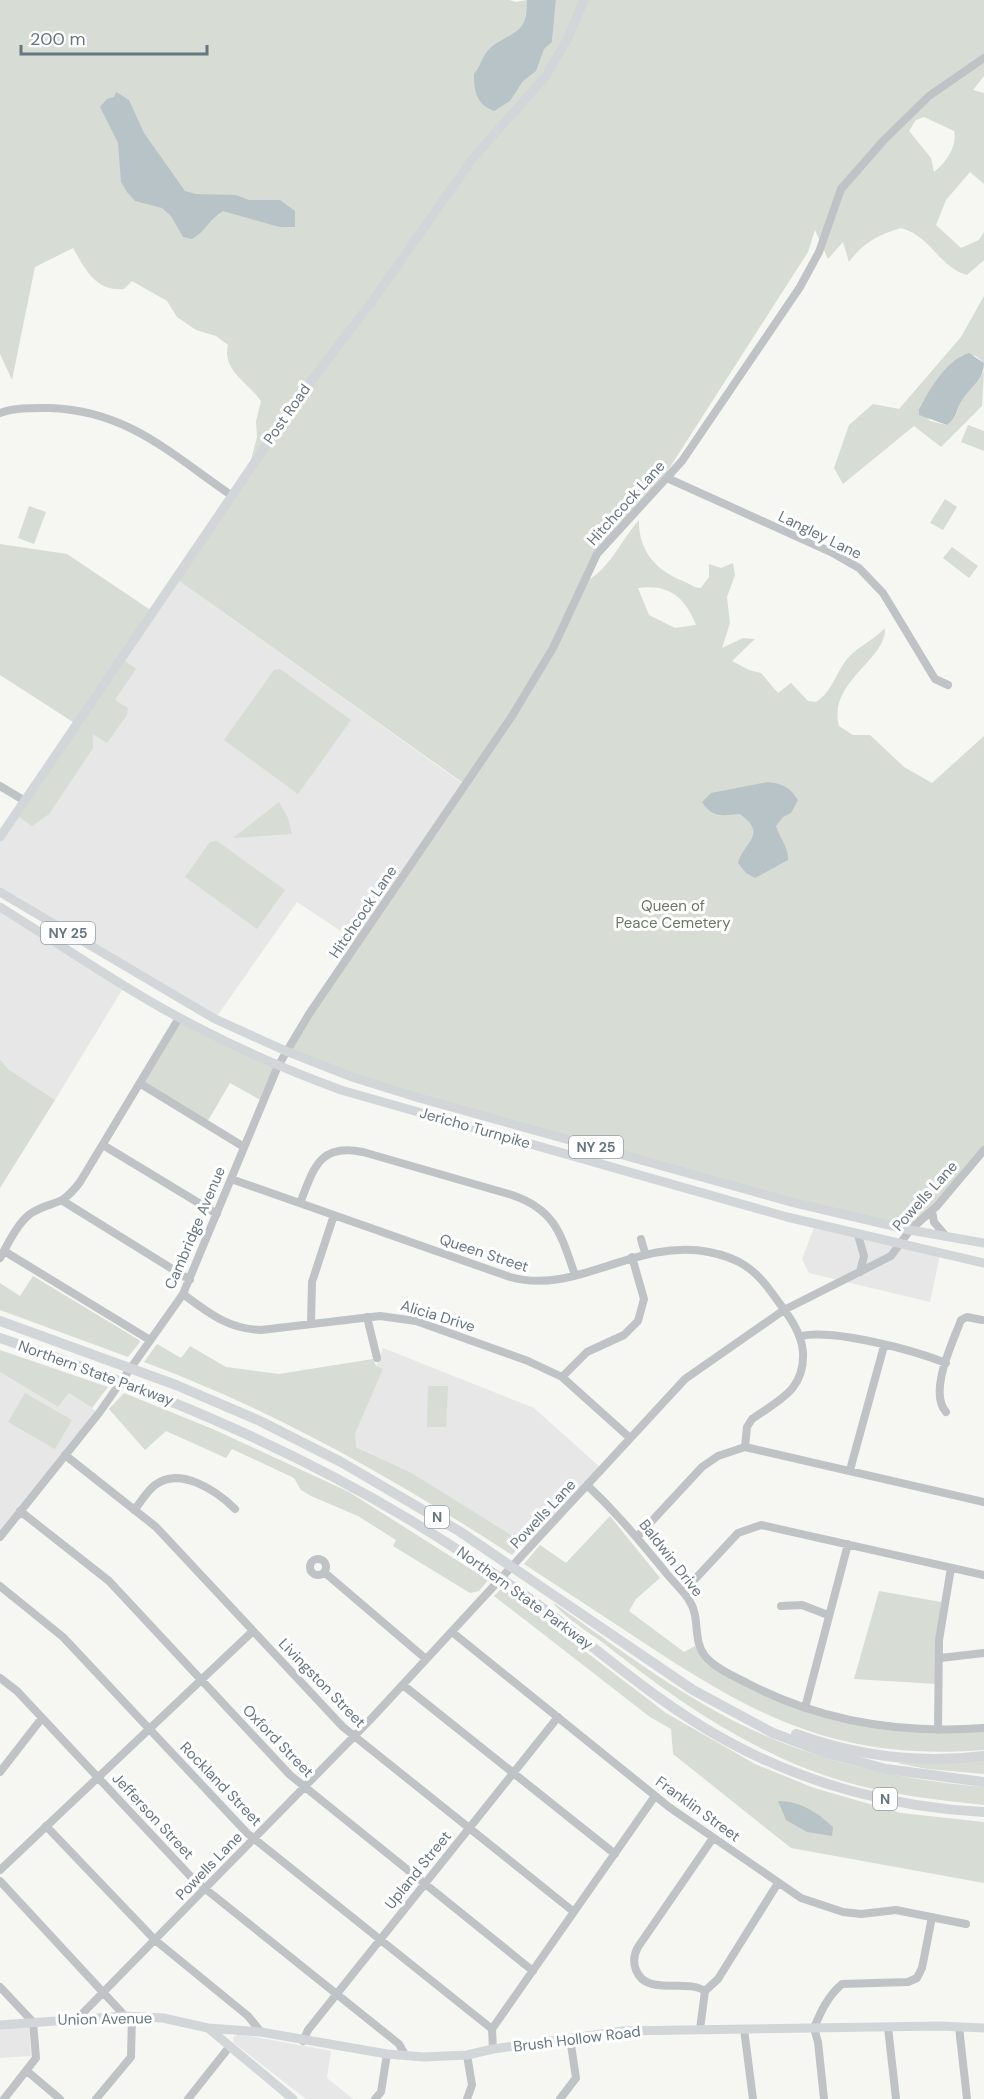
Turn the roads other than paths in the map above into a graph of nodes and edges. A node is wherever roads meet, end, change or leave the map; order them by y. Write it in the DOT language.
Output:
graph roads {
  1 [pos="584,0"];
  2 [pos="984,58"];
  3 [pos="0,413"];
  4 [pos="666,478"];
  5 [pos="231,495"];
  6 [pos="948,685"];
  7 [pos="0,786"];
  8 [pos="25,801"];
  9 [pos="0,837"];
  10 [pos="0,892"];
  11 [pos="0,907"];
  12 [pos="135,973"];
  13 [pos="127,987"];
  14 [pos="180,1018"];
  15 [pos="282,1059"];
  16 [pos="141,1084"];
  17 [pos="103,1145"];
  18 [pos="244,1147"];
  19 [pos="984,1150"];
  20 [pos="231,1179"];
  21 [pos="63,1202"];
  22 [pos="300,1203"];
  23 [pos="932,1211"];
  24 [pos="217,1214"];
  25 [pos="334,1215"];
  26 [pos="910,1230"];
  27 [pos="858,1235"];
  28 [pos="945,1235"];
  29 [pos="641,1239"];
  30 [pos="984,1243"];
  31 [pos="900,1245"];
  32 [pos="645,1253"];
  33 [pos="2,1254"];
  34 [pos="632,1257"];
  35 [pos="984,1263"];
  36 [pos="860,1272"];
  37 [pos="575,1275"];
  38 [pos="190,1280"];
  39 [pos="183,1294"];
  40 [pos="784,1310"];
  41 [pos="367,1317"];
  42 [pos="982,1320"];
  43 [pos="0,1322"];
  44 [pos="311,1323"];
  45 [pos="801,1336"];
  46 [pos="0,1338"];
  47 [pos="150,1340"];
  48 [pos="884,1346"];
  49 [pos="377,1358"];
  50 [pos="946,1363"];
  51 [pos="562,1377"];
  52 [pos="946,1412"];
  53 [pos="630,1438"];
  54 [pos="746,1447"];
  55 [pos="65,1455"];
  56 [pos="850,1470"];
  57 [pos="587,1485"];
  58 [pos="984,1502"];
  59 [pos="235,1509"];
  60 [pos="134,1510"];
  61 [pos="20,1511"];
  62 [pos="0,1537"];
  63 [pos="637,1537"];
  64 [pos="848,1544"];
  65 [pos="951,1568"];
  66 [pos="324,1572"];
  67 [pos="984,1575"];
  68 [pos="0,1586"];
  69 [pos="683,1592"];
  70 [pos="781,1606"];
  71 [pos="828,1615"];
  72 [pos="253,1631"];
  73 [pos="452,1632"];
  74 [pos="984,1653"];
  75 [pos="940,1658"];
  76 [pos="426,1659"];
  77 [pos="0,1678"];
  78 [pos="201,1680"];
  79 [pos="403,1684"];
  80 [pos="805,1708"];
  81 [pos="733,1712"];
  82 [pos="558,1717"];
  83 [pos="42,1718"];
  84 [pos="149,1728"];
  85 [pos="984,1728"];
  86 [pos="938,1730"];
  87 [pos="354,1736"];
  88 [pos="984,1756"];
  89 [pos="789,1770"];
  90 [pos="0,1772"];
  91 [pos="514,1773"];
  92 [pos="98,1778"];
  93 [pos="984,1782"];
  94 [pos="304,1787"];
  95 [pos="655,1796"];
  96 [pos="984,1812"];
  97 [pos="984,1817"];
  98 [pos="46,1826"];
  99 [pos="469,1828"];
  100 [pos="255,1838"];
  101 [pos="713,1838"];
  102 [pos="615,1854"];
  103 [pos="0,1870"];
  104 [pos="0,1881"];
  105 [pos="778,1883"];
  106 [pos="424,1884"];
  107 [pos="205,1889"];
  108 [pos="574,1912"];
  109 [pos="932,1917"];
  110 [pos="966,1924"];
  111 [pos="380,1939"];
  112 [pos="155,1940"];
  113 [pos="533,1971"];
  114 [pos="0,1987"];
  115 [pos="705,1991"];
  116 [pos="105,1992"];
  117 [pos="336,1994"];
  118 [pos="128,2016"];
  119 [pos="78,2018"];
  120 [pos="33,2022"];
  121 [pos="0,2025"];
  122 [pos="888,2027"];
  123 [pos="959,2027"];
  124 [pos="208,2028"];
  125 [pos="814,2028"];
  126 [pos="984,2028"];
  127 [pos="700,2029"];
  128 [pos="744,2029"];
  129 [pos="492,2030"];
  130 [pos="261,2032"];
  131 [pos="570,2038"];
  132 [pos="303,2041"];
  133 [pos="230,2046"];
  134 [pos="493,2049"];
  135 [pos="387,2054"];
  136 [pos="405,2055"];
  137 [pos="467,2055"];
  138 [pos="27,2071"];
  139 [pos="286,2097"];
  140 [pos="4,2099"];
  141 [pos="60,2099"];
  142 [pos="96,2099"];
  143 [pos="188,2099"];
  144 [pos="375,2099"];
  145 [pos="467,2099"];
  146 [pos="560,2099"];
  147 [pos="753,2099"];
  148 [pos="824,2099"];
  149 [pos="896,2099"];
  150 [pos="967,2099"];
  1 -- 5 [label="main road, Post Road"];
  2 -- 4 [label="street, Hitchcock Lane"];
  3 -- 5 [label="street"];
  4 -- 6 [label="street, Langley Lane"];
  4 -- 15 [label="street, Hitchcock Lane"];
  5 -- 8 [label="main road, Post Road"];
  7 -- 8 [label="street"];
  8 -- 9 [label="main road, Post Road"];
  10 -- 12 [label="main road, Jericho Turnpike / NY 25"];
  11 -- 13 [label="main road, Jericho Turnpike / NY 25"];
  12 -- 13 [label="main road"];
  12 -- 15 [label="main road, Jericho Turnpike / NY 25"];
  13 -- 14 [label="main road, Jericho Turnpike / NY 25"];
  14 -- 15 [label="main road, Jericho Turnpike / NY 25"];
  14 -- 16 [label="street"];
  15 -- 18 [label="street, Cambridge Avenue"];
  15 -- 26 [label="main road, Jericho Turnpike / NY 25"];
  15 -- 27 [label="main road, Jericho Turnpike / NY 25"];
  16 -- 17 [label="street"];
  16 -- 18 [label="street"];
  17 -- 21 [label="street"];
  17 -- 24 [label="street"];
  18 -- 20 [label="street, Cambridge Avenue"];
  19 -- 23 [label="street, Powells Lane"];
  20 -- 22 [label="street, Queen Street"];
  20 -- 24 [label="street, Cambridge Avenue"];
  21 -- 33 [label="street"];
  21 -- 38 [label="street"];
  22 -- 25 [label="street, Queen Street"];
  22 -- 37 [label="street"];
  23 -- 26 [label="street, Powells Lane"];
  23 -- 28 [label="street"];
  24 -- 38 [label="street, Cambridge Avenue"];
  25 -- 37 [label="street, Queen Street"];
  25 -- 44 [label="street"];
  26 -- 28 [label="main road, Jericho Turnpike / NY 25"];
  26 -- 31 [label="street, Powells Lane"];
  27 -- 31 [label="main road, Jericho Turnpike / NY 25"];
  27 -- 36 [label="street"];
  28 -- 30 [label="main road, Jericho Turnpike / NY 25"];
  29 -- 32 [label="street"];
  31 -- 35 [label="main road, Jericho Turnpike / NY 25"];
  31 -- 36 [label="street, Powells Lane"];
  32 -- 34 [label="street, Queen Street"];
  32 -- 40 [label="street, Queen Street"];
  33 -- 47 [label="street"];
  34 -- 37 [label="street, Queen Street"];
  34 -- 51 [label="street"];
  36 -- 40 [label="street, Powells Lane"];
  38 -- 39 [label="street, Cambridge Avenue"];
  39 -- 44 [label="street, Alicia Drive"];
  39 -- 47 [label="street, Cambridge Avenue"];
  40 -- 45 [label="street, Queen Street"];
  40 -- 53 [label="street, Powells Lane"];
  41 -- 44 [label="street, Alicia Drive"];
  41 -- 49 [label="street"];
  41 -- 51 [label="street, Alicia Drive"];
  42 -- 50 [label="street"];
  43 -- 81 [label="highway, Northern State Parkway / N"];
  45 -- 48 [label="street"];
  45 -- 54 [label="street"];
  46 -- 89 [label="highway, Northern State Parkway / N"];
  47 -- 55 [label="street, Cambridge Avenue"];
  48 -- 50 [label="street"];
  48 -- 56 [label="street"];
  50 -- 52 [label="street"];
  51 -- 53 [label="street, Alicia Drive"];
  53 -- 57 [label="street, Powells Lane"];
  54 -- 56 [label="street"];
  54 -- 63 [label="street"];
  55 -- 60 [label="street, Livingston Street"];
  55 -- 61 [label="street, Cambridge Avenue"];
  56 -- 58 [label="street"];
  57 -- 63 [label="street, Baldwin Drive"];
  57 -- 73 [label="street, Powells Lane"];
  59 -- 60 [label="street"];
  60 -- 72 [label="street, Livingston Street"];
  61 -- 62 [label="street, Cambridge Avenue"];
  61 -- 78 [label="street, Oxford Street"];
  63 -- 69 [label="street, Baldwin Drive"];
  64 -- 65 [label="street"];
  64 -- 69 [label="street"];
  64 -- 71 [label="street"];
  65 -- 67 [label="street"];
  65 -- 75 [label="street"];
  66 -- 76 [label="street"];
  68 -- 84 [label="street, Rockland Street"];
  69 -- 80 [label="street, Baldwin Drive"];
  70 -- 71 [label="street"];
  71 -- 80 [label="street"];
  72 -- 78 [label="street"];
  72 -- 87 [label="street, Livingston Street"];
  73 -- 76 [label="street, Powells Lane"];
  73 -- 82 [label="street, Franklin Street"];
  74 -- 75 [label="street"];
  75 -- 86 [label="street"];
  76 -- 79 [label="street, Powells Lane"];
  77 -- 83 [label="street, Jefferson Street"];
  78 -- 84 [label="street"];
  78 -- 94 [label="street, Oxford Street"];
  79 -- 87 [label="street, Powells Lane"];
  79 -- 91 [label="street"];
  80 -- 86 [label="street, Baldwin Drive"];
  81 -- 88 [label="highway"];
  81 -- 93 [label="highway, Northern State Parkway / N"];
  82 -- 91 [label="street, Upland Street"];
  82 -- 95 [label="street, Franklin Street"];
  83 -- 90 [label="street"];
  83 -- 92 [label="street, Jefferson Street"];
  84 -- 92 [label="street"];
  84 -- 100 [label="street, Rockland Street"];
  85 -- 86 [label="street, Baldwin Drive"];
  87 -- 94 [label="street, Powells Lane"];
  87 -- 99 [label="street, Livingston Street"];
  89 -- 96 [label="highway, Northern State Parkway / N"];
  89 -- 97 [label="highway"];
  91 -- 99 [label="street, Upland Street"];
  91 -- 102 [label="street"];
  92 -- 98 [label="street"];
  92 -- 107 [label="street, Jefferson Street"];
  94 -- 100 [label="street, Powells Lane"];
  94 -- 106 [label="street, Oxford Street"];
  95 -- 101 [label="street, Franklin Street"];
  95 -- 102 [label="street"];
  98 -- 103 [label="street"];
  98 -- 112 [label="street"];
  99 -- 106 [label="street, Upland Street"];
  99 -- 108 [label="street, Livingston Street"];
  100 -- 107 [label="street, Powells Lane"];
  100 -- 111 [label="street, Rockland Street"];
  101 -- 105 [label="street, Franklin Street"];
  101 -- 115 [label="street"];
  102 -- 108 [label="street"];
  104 -- 116 [label="street"];
  105 -- 109 [label="street, Franklin Street"];
  105 -- 115 [label="street"];
  106 -- 111 [label="street, Upland Street"];
  106 -- 113 [label="street, Oxford Street"];
  107 -- 112 [label="street, Powells Lane"];
  107 -- 117 [label="street, Jefferson Street"];
  108 -- 113 [label="street"];
  109 -- 110 [label="street, Franklin Street"];
  109 -- 125 [label="street"];
  111 -- 117 [label="street, Upland Street"];
  111 -- 129 [label="street, Rockland Street"];
  112 -- 116 [label="street, Powells Lane"];
  112 -- 130 [label="street"];
  113 -- 129 [label="street"];
  114 -- 120 [label="street"];
  115 -- 127 [label="street"];
  116 -- 118 [label="street"];
  116 -- 119 [label="street, Powells Lane"];
  117 -- 132 [label="street, Upland Street"];
  117 -- 136 [label="street, Jefferson Street"];
  118 -- 119 [label="main road, Union Avenue"];
  118 -- 124 [label="main road, Union Avenue"];
  118 -- 142 [label="street"];
  119 -- 120 [label="main road, Union Avenue"];
  120 -- 121 [label="main road, Union Avenue"];
  120 -- 138 [label="street"];
  122 -- 123 [label="main road, Brush Hollow Road"];
  122 -- 125 [label="main road, Brush Hollow Road"];
  122 -- 149 [label="street"];
  123 -- 126 [label="main road, Brush Hollow Road"];
  123 -- 150 [label="street"];
  124 -- 130 [label="main road, Brush Hollow Road"];
  124 -- 133 [label="main road"];
  125 -- 128 [label="main road, Brush Hollow Road"];
  125 -- 148 [label="street"];
  127 -- 128 [label="main road, Brush Hollow Road"];
  127 -- 131 [label="main road, Brush Hollow Road"];
  128 -- 147 [label="street"];
  129 -- 134 [label="street"];
  130 -- 132 [label="main road, Brush Hollow Road"];
  131 -- 134 [label="main road, Brush Hollow Road"];
  131 -- 146 [label="street"];
  132 -- 135 [label="main road, Brush Hollow Road"];
  133 -- 139 [label="main road"];
  133 -- 143 [label="street"];
  134 -- 137 [label="main road, Brush Hollow Road"];
  135 -- 136 [label="main road, Brush Hollow Road"];
  135 -- 144 [label="street"];
  136 -- 137 [label="main road, Brush Hollow Road"];
  137 -- 145 [label="street"];
  138 -- 140 [label="street"];
  138 -- 141 [label="street"];
}
